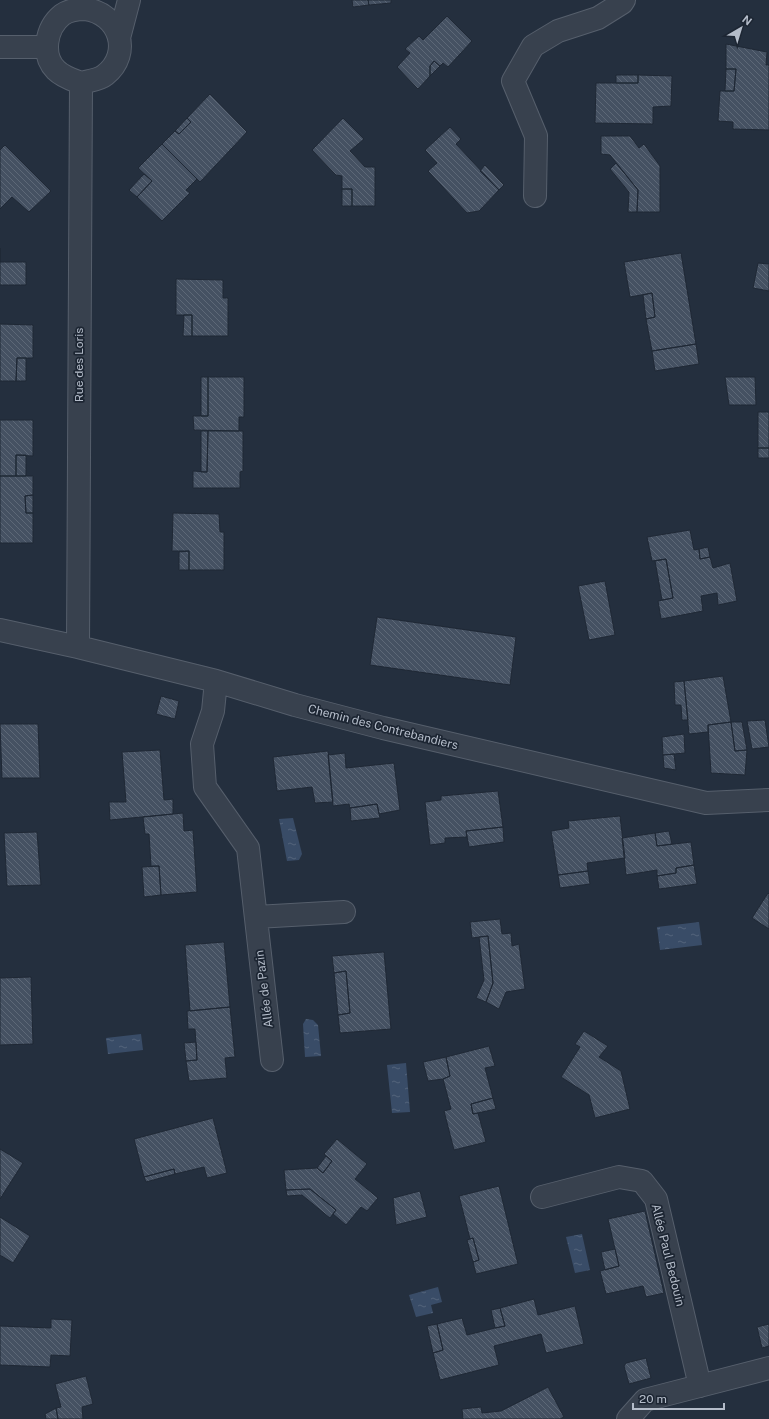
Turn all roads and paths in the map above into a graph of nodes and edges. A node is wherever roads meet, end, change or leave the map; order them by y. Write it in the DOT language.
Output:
graph roads {
  1 [pos="129,0"];
  2 [pos="624,0"];
  3 [pos="68,7"];
  4 [pos="119,38"];
  5 [pos="46,46"];
  6 [pos="0,47"];
  7 [pos="81,83"];
  8 [pos="535,196"];
  9 [pos="0,630"];
  10 [pos="78,647"];
  11 [pos="216,681"];
  12 [pos="769,800"];
  13 [pos="344,912"];
  14 [pos="256,917"];
  15 [pos="272,1060"];
  16 [pos="542,1197"];
  17 [pos="769,1368"];
  18 [pos="700,1386"];
  19 [pos="628,1419"];
  1 -- 4 [label="street"];
  2 -- 8 [label="street"];
  3 -- 4 [label="street"];
  3 -- 5 [label="street"];
  4 -- 7 [label="street"];
  5 -- 6 [label="street"];
  5 -- 7 [label="street"];
  7 -- 10 [label="street, Rue des Loris"];
  9 -- 10 [label="street, Chemin des Contrebandiers"];
  10 -- 11 [label="street, Chemin des Contrebandiers"];
  11 -- 12 [label="street, Chemin des Contrebandiers"];
  11 -- 14 [label="street, Allée de Pazin"];
  13 -- 14 [label="street"];
  14 -- 15 [label="street, Allée de Pazin"];
  16 -- 18 [label="street, Allée Paul Bedouin"];
  17 -- 18 [label="street"];
  18 -- 19 [label="street"];
}
